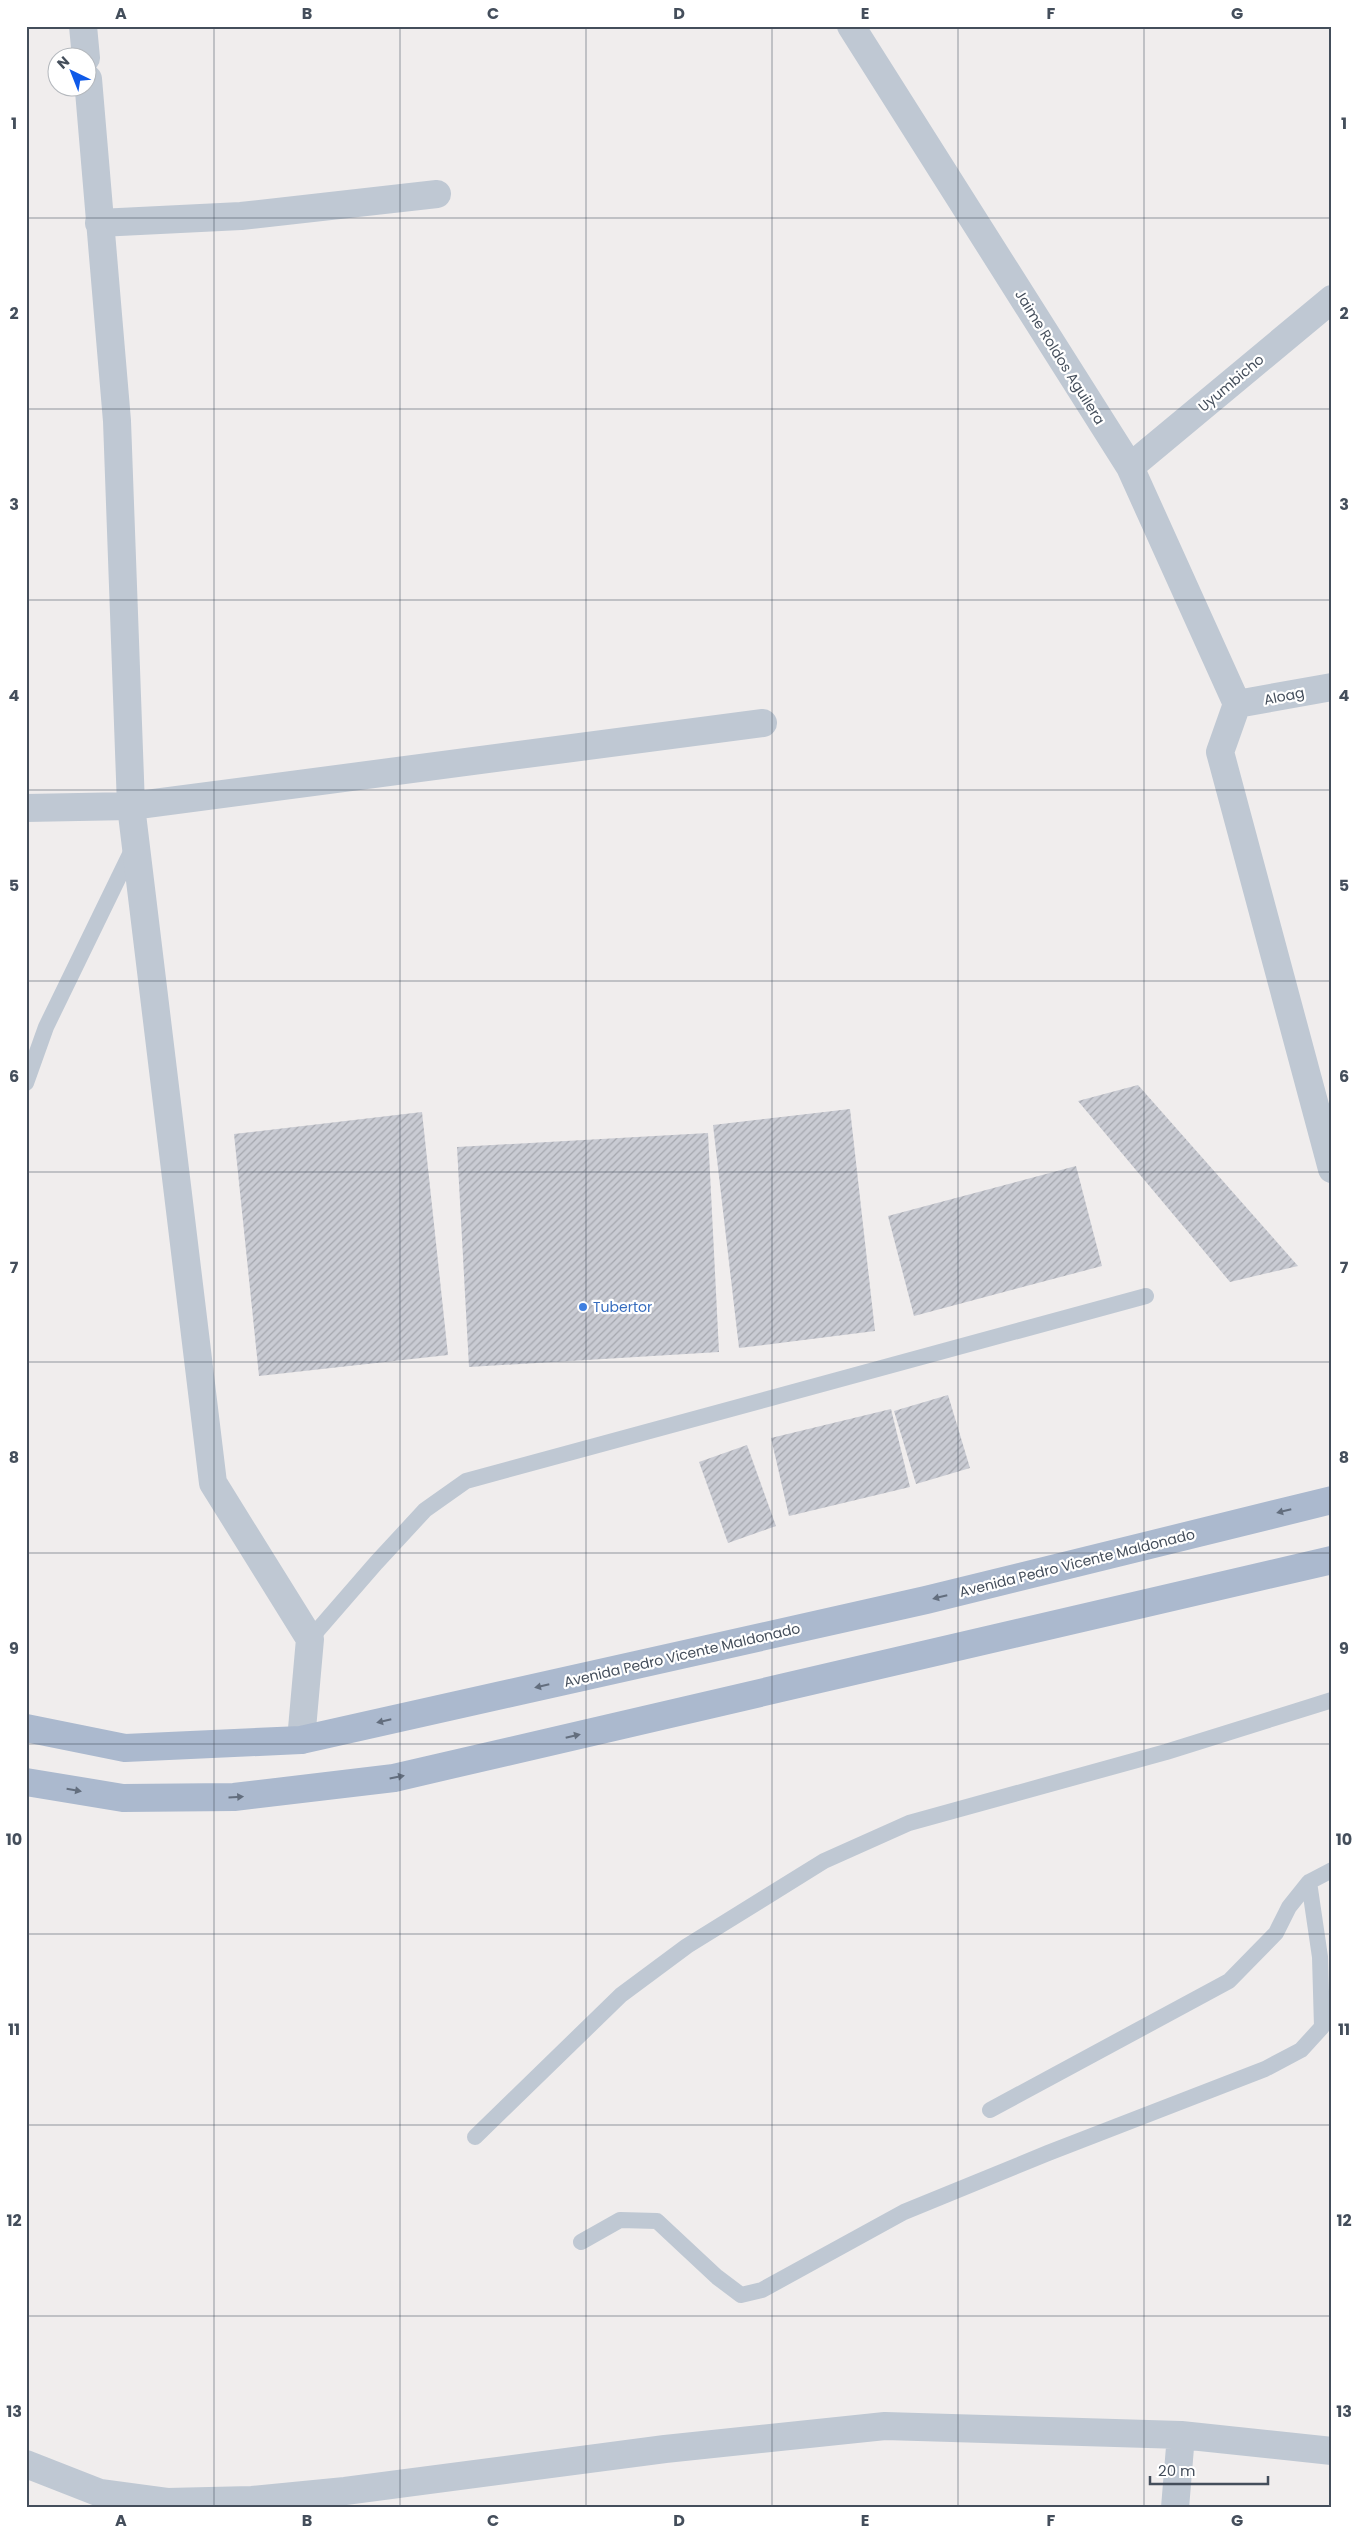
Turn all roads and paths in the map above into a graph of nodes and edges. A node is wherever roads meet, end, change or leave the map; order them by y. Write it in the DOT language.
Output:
graph roads {
  1 [pos="83,26"];
  2 [pos="851,26"];
  3 [pos="85,48"];
  4 [pos="89,98"];
  5 [pos="437,194"];
  6 [pos="99,223"];
  7 [pos="1332,299"];
  8 [pos="1130,467"];
  9 [pos="1332,687"];
  10 [pos="1237,704"];
  11 [pos="763,723"];
  12 [pos="131,806"];
  13 [pos="26,808"];
  14 [pos="136,844"];
  15 [pos="26,1083"];
  16 [pos="1332,1169"];
  17 [pos="1146,1296"];
  18 [pos="1332,1500"];
  19 [pos="1332,1560"];
  20 [pos="310,1638"];
  21 [pos="1332,1700"];
  22 [pos="26,1728"];
  23 [pos="301,1740"];
  24 [pos="26,1782"];
  25 [pos="1332,1870"];
  26 [pos="1309,1882"];
  27 [pos="990,2110"];
  28 [pos="475,2137"];
  29 [pos="581,2242"];
  30 [pos="1180,2435"];
  31 [pos="1332,2451"];
  32 [pos="26,2464"];
  33 [pos="1175,2508"];
  1 -- 3 [label="street"];
  2 -- 8 [label="street, Jaime Roldos Aguilera"];
  4 -- 6 [label="street"];
  5 -- 6 [label="street"];
  6 -- 12 [label="street"];
  7 -- 8 [label="street, Uyumbicho"];
  8 -- 10 [label="street, Jaime Roldos Aguilera"];
  9 -- 10 [label="street, Aloag"];
  10 -- 16 [label="street"];
  11 -- 12 [label="street"];
  12 -- 13 [label="street"];
  12 -- 14 [label="street"];
  14 -- 15 [label="lane"];
  14 -- 20 [label="street"];
  17 -- 20 [label="lane"];
  18 -- 23 [label="main road, Avenida Pedro Vicente Maldonado, one-way"];
  24 -- 19 [label="main road, one-way"];
  20 -- 23 [label="street"];
  21 -- 28 [label="lane"];
  22 -- 23 [label="main road, Avenida Pedro Vicente Maldonado"];
  25 -- 26 [label="lane"];
  26 -- 27 [label="lane"];
  26 -- 29 [label="lane"];
  30 -- 31 [label="street"];
  30 -- 32 [label="street"];
  30 -- 33 [label="street"];
}
